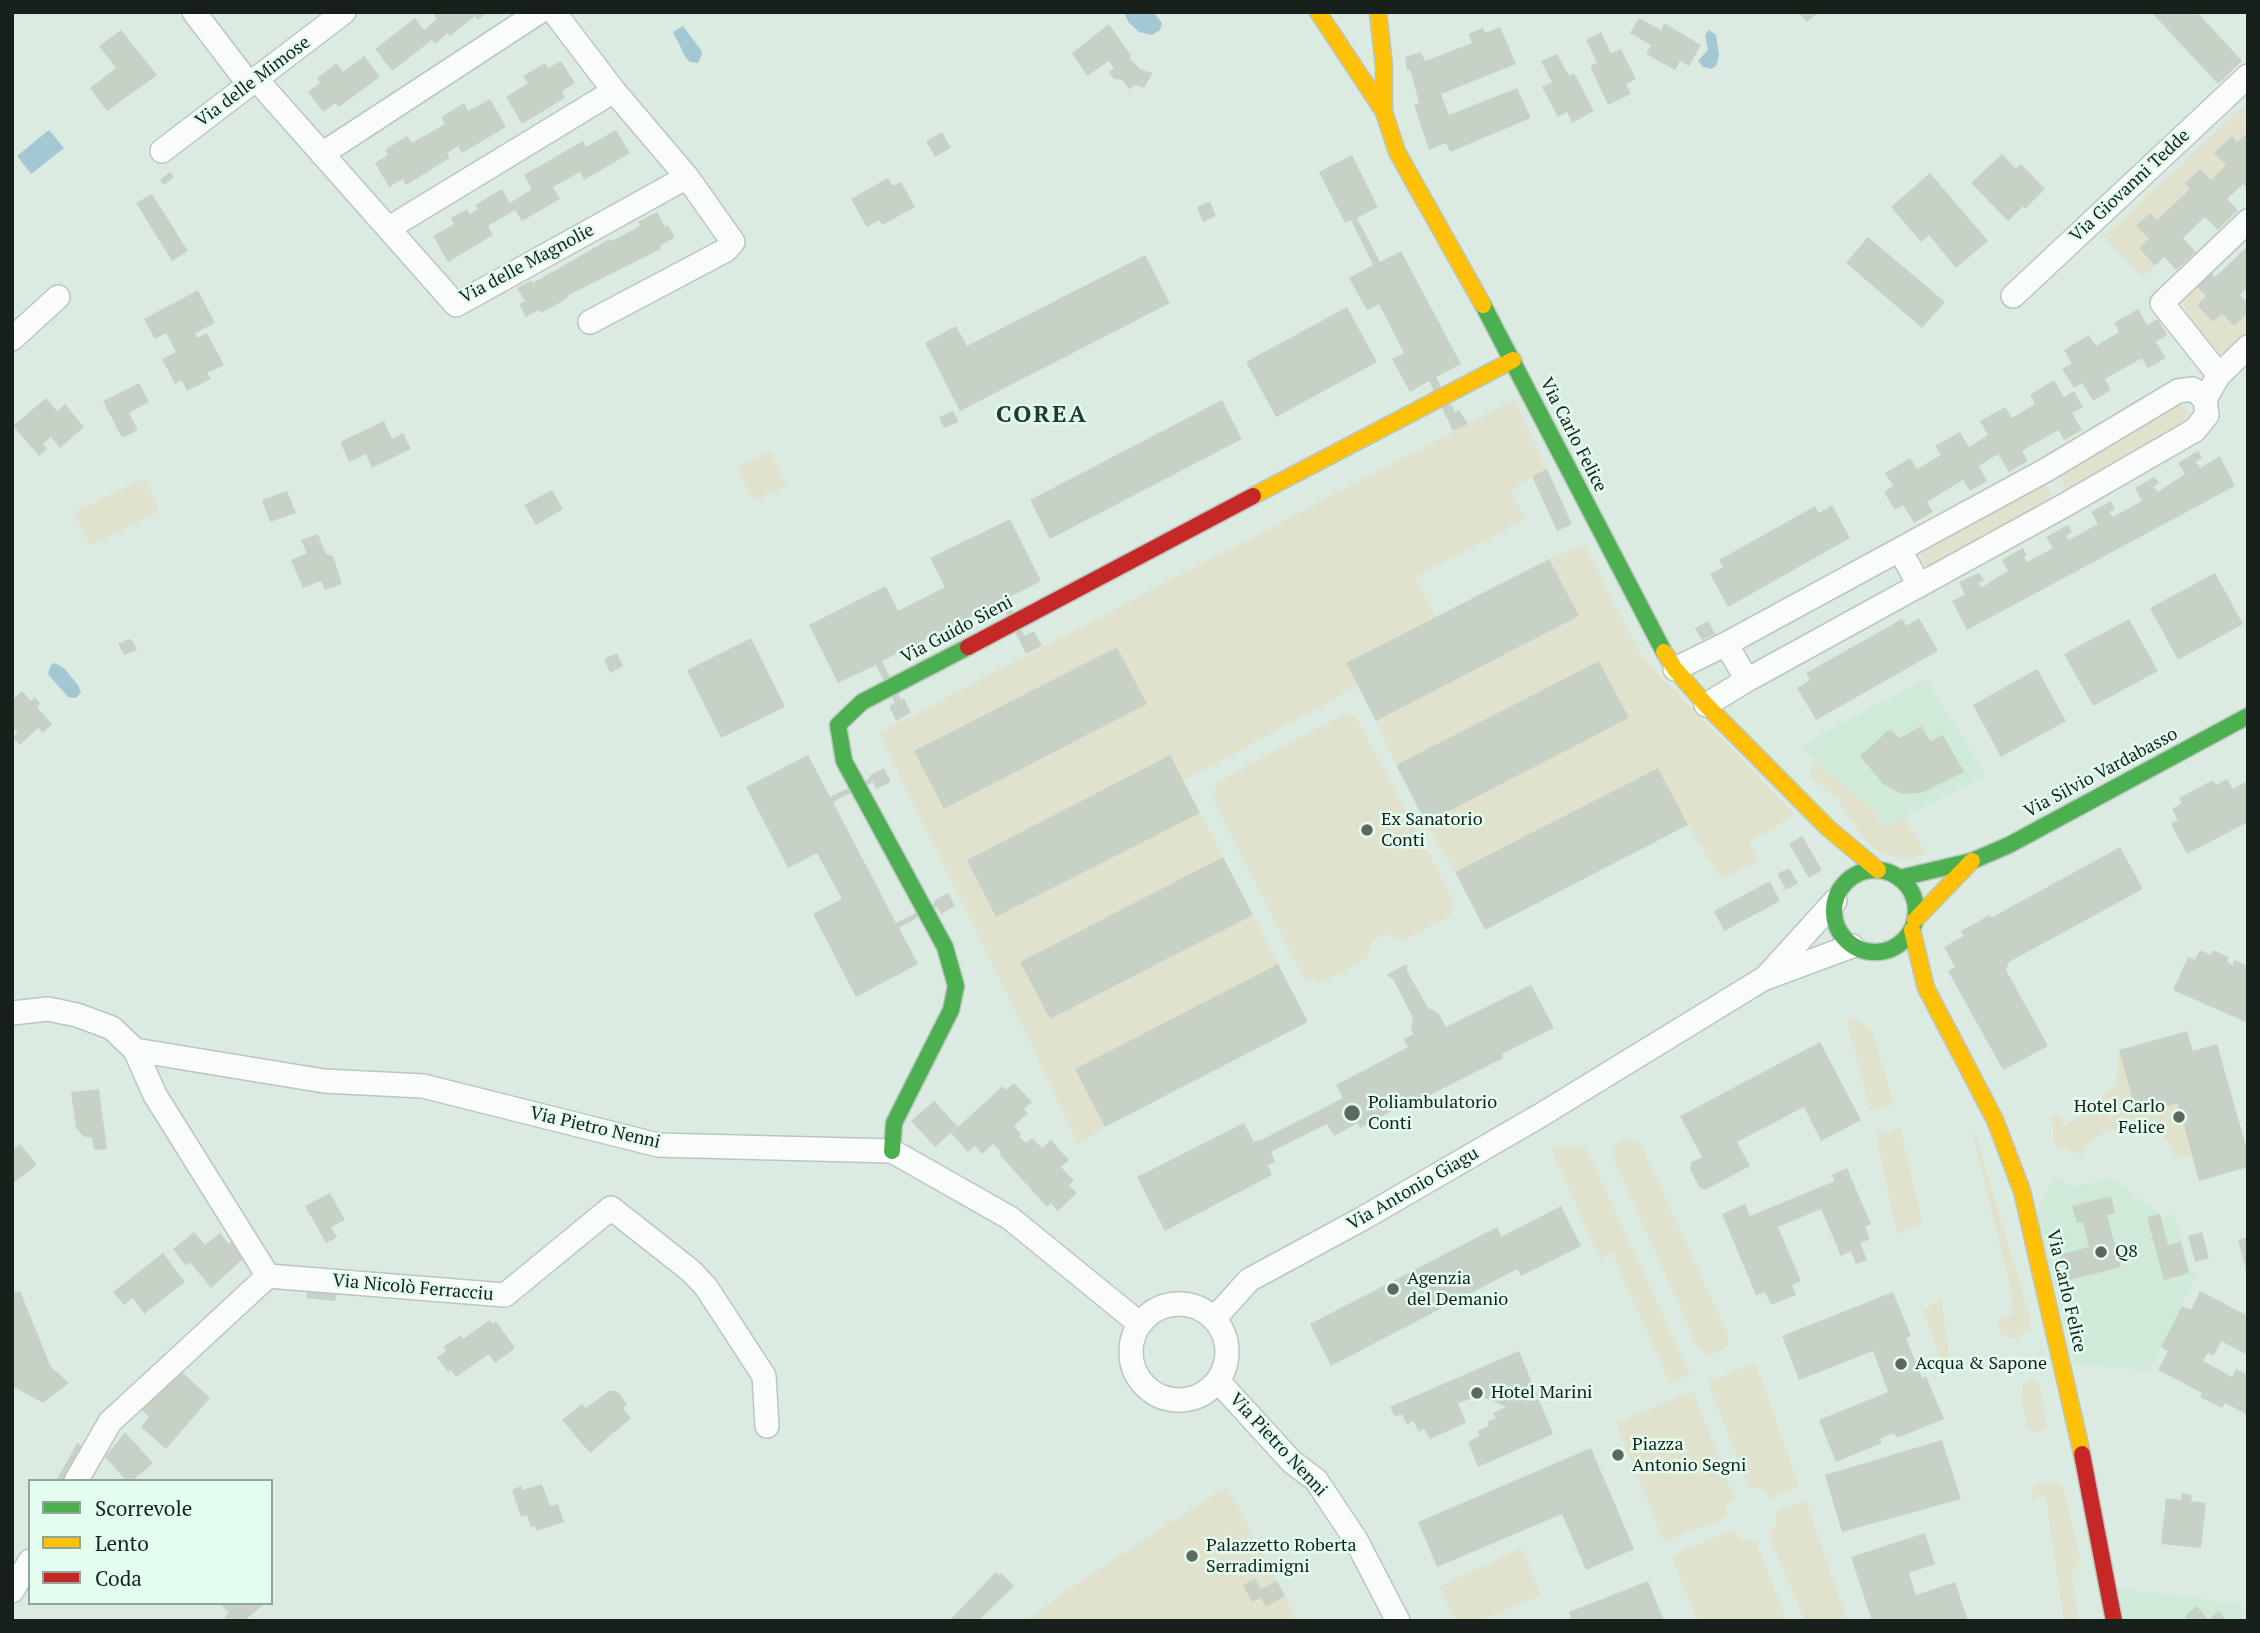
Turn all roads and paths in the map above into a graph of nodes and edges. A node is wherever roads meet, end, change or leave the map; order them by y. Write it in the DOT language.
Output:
graph roads {
  1 [pos="194,12"];
  2 [pos="344,12"];
  3 [pos="539,12"];
  4 [pos="554,12"];
  5 [pos="1318,12"];
  6 [pos="1378,12"];
  7 [pos="2248,76"];
  8 [pos="252,82"];
  9 [pos="614,90"];
  10 [pos="1384,112"];
  11 [pos="162,151"];
  12 [pos="322,154"];
  13 [pos="687,177"];
  14 [pos="2248,221"];
  15 [pos="389,228"];
  16 [pos="2013,296"];
  17 [pos="58,297"];
  18 [pos="590,321"];
  19 [pos="12,339"];
  20 [pos="2248,347"];
  21 [pos="1513,360"];
  22 [pos="2219,374"];
  23 [pos="2205,399"];
  24 [pos="2046,470"];
  25 [pos="2065,505"];
  26 [pos="1899,550"];
  27 [pos="1919,585"];
  28 [pos="1726,644"];
  29 [pos="1675,669"];
  30 [pos="1747,680"];
  31 [pos="1706,705"];
  32 [pos="2248,716"];
  33 [pos="1828,828"];
  34 [pos="1833,850"];
  35 [pos="1972,862"];
  36 [pos="1878,870"];
  37 [pos="1899,878"];
  38 [pos="1839,886"];
  39 [pos="1914,925"];
  40 [pos="1852,946"];
  41 [pos="1894,961"];
  42 [pos="1763,979"];
  43 [pos="1926,988"];
  44 [pos="12,1013"];
  45 [pos="135,1050"];
  46 [pos="892,1151"];
  47 [pos="268,1276"];
  48 [pos="1213,1319"];
  49 [pos="1140,1324"];
  50 [pos="1218,1381"];
  51 [pos="767,1426"];
  52 [pos="77,1479"];
  53 [pos="28,1564"];
  54 [pos="12,1591"];
  55 [pos="1398,1621"];
  56 [pos="2114,1621"];
  1 -- 8 [label="street, Via delle Magnolie"];
  2 -- 8 [label="street, Via delle Mimose"];
  3 -- 12 [label="street"];
  4 -- 9 [label="street"];
  5 -- 10 [label="main road"];
  6 -- 10 [label="main road, Via Carlo Felice"];
  7 -- 16 [label="street, Via Giovanni Tedde"];
  8 -- 11 [label="street, Via delle Mimose"];
  8 -- 12 [label="street, Via delle Magnolie"];
  9 -- 13 [label="street"];
  9 -- 15 [label="street"];
  10 -- 21 [label="main road, Via Carlo Felice"];
  12 -- 15 [label="street, Via delle Magnolie"];
  13 -- 15 [label="street, Via delle Magnolie"];
  13 -- 18 [label="street"];
  14 -- 22 [label="street"];
  17 -- 19 [label="street"];
  20 -- 22 [label="street"];
  21 -- 29 [label="main road, Via Carlo Felice"];
  21 -- 46 [label="main road, Via Guido Sieni"];
  22 -- 23 [label="street"];
  23 -- 24 [label="street"];
  23 -- 25 [label="street"];
  24 -- 25 [label="street"];
  24 -- 26 [label="street"];
  25 -- 27 [label="street"];
  26 -- 27 [label="street"];
  26 -- 28 [label="street"];
  27 -- 30 [label="street"];
  28 -- 29 [label="street"];
  28 -- 30 [label="street"];
  29 -- 31 [label="main road, Via Carlo Felice"];
  30 -- 31 [label="street"];
  31 -- 33 [label="main road, Via Carlo Felice"];
  32 -- 35 [label="main road, Via Silvio Vardabasso"];
  33 -- 34 [label="main road"];
  33 -- 36 [label="main road, Via Carlo Felice"];
  35 -- 37 [label="main road, Via Silvio Vardabasso"];
  35 -- 39 [label="main road, Via Silvio Vardabasso"];
  36 -- 37 [label="main road"];
  36 -- 38 [label="main road"];
  37 -- 39 [label="main road"];
  38 -- 40 [label="main road"];
  38 -- 42 [label="street, Via Antonio Giagu"];
  39 -- 41 [label="main road"];
  39 -- 43 [label="main road, Via Carlo Felice"];
  40 -- 41 [label="main road"];
  40 -- 42 [label="street, Via Antonio Giagu"];
  41 -- 43 [label="main road, Via Carlo Felice"];
  42 -- 48 [label="street, Via Antonio Giagu"];
  43 -- 56 [label="main road, Via Carlo Felice"];
  44 -- 45 [label="street"];
  45 -- 46 [label="street, Via Pietro Nenni"];
  45 -- 47 [label="street"];
  46 -- 49 [label="street, Via Pietro Nenni"];
  47 -- 51 [label="street, Via Nicolò Ferracciu"];
  47 -- 52 [label="street"];
  48 -- 49 [label="street"];
  48 -- 50 [label="street"];
  49 -- 50 [label="street"];
  50 -- 55 [label="street, Via Pietro Nenni"];
  53 -- 54 [label="street"];
}
